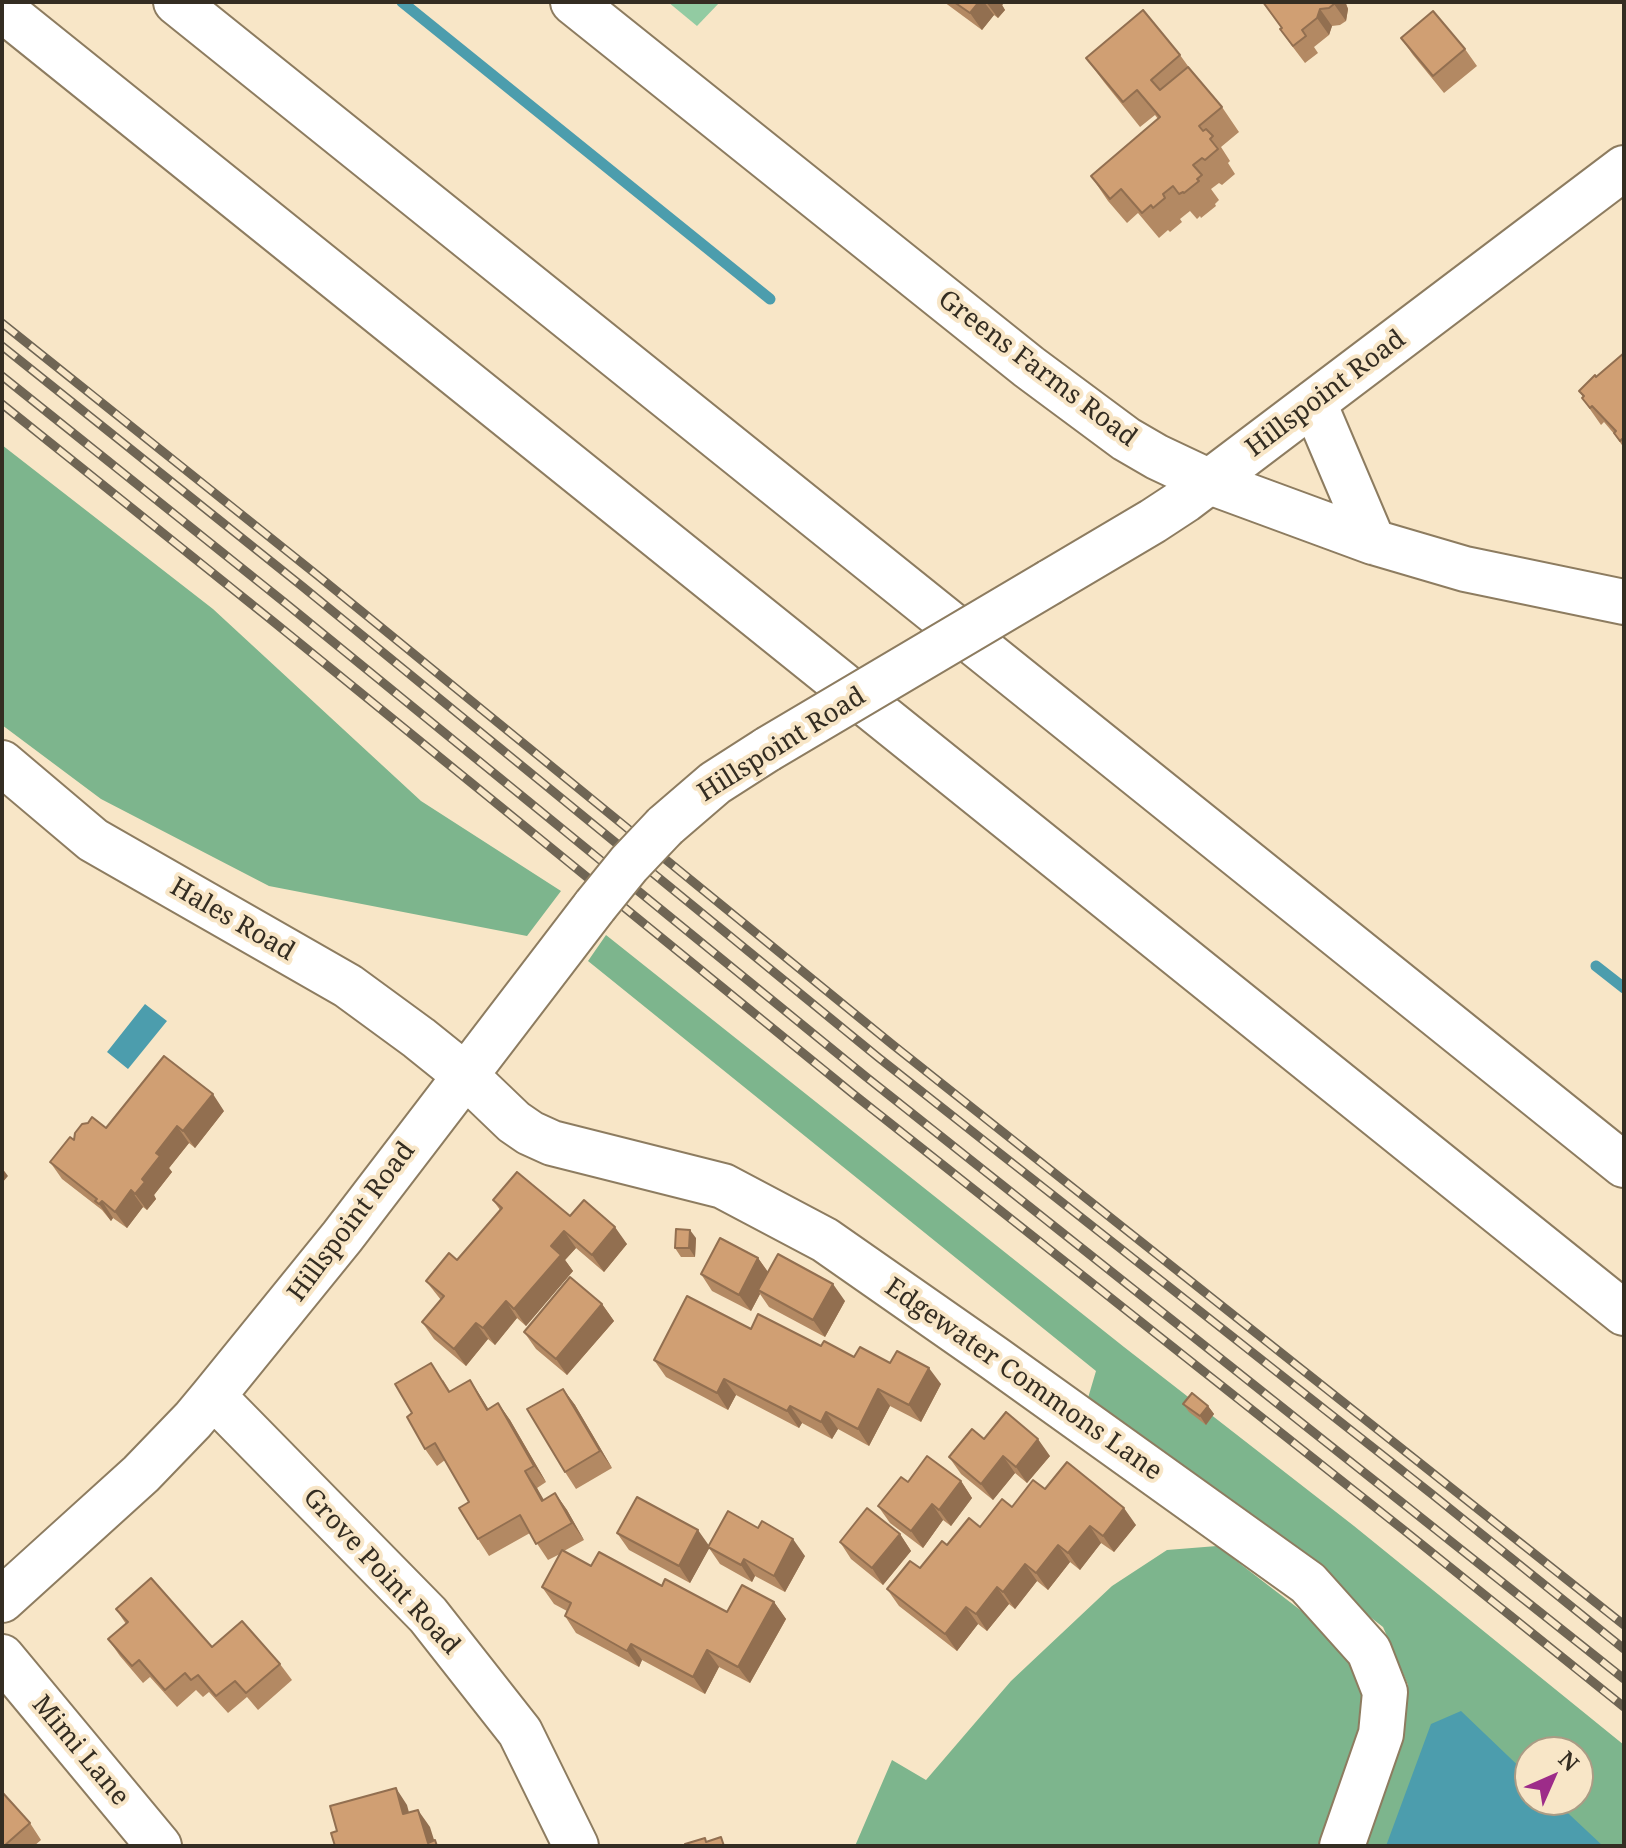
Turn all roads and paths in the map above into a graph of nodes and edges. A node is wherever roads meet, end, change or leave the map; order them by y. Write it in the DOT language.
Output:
graph roads {
  1 [pos="176,2"];
  2 [pos="573,2"];
  3 [pos="2,9"];
  4 [pos="1624,168"];
  5 [pos="1314,403"];
  6 [pos="1210,482"];
  7 [pos="1373,542"];
  8 [pos="1624,602"];
  9 [pos="2,763"];
  10 [pos="465,1075"];
  11 [pos="1624,1165"];
  12 [pos="1624,1313"];
  13 [pos="213,1396"];
  14 [pos="2,1600"];
  15 [pos="2,1657"];
  16 [pos="159,1846"];
  17 [pos="576,1846"];
  18 [pos="1342,1846"];
  1 -- 11 [label="main road"];
  2 -- 6 [label="main road, Greens Farms Road"];
  3 -- 12 [label="main road"];
  4 -- 5 [label="main road, Hillspoint Road"];
  5 -- 6 [label="main road, Hillspoint Road"];
  5 -- 7 [label="main road"];
  6 -- 7 [label="main road, Greens Farms Road"];
  6 -- 10 [label="main road, Hillspoint Road, bridge"];
  7 -- 8 [label="main road, Greens Farms Road"];
  9 -- 10 [label="main road, Hales Road"];
  10 -- 13 [label="main road, Hillspoint Road"];
  10 -- 18 [label="main road, Edgewater Commons Lane"];
  13 -- 14 [label="main road, Hillspoint Road"];
  13 -- 17 [label="main road, Grove Point Road"];
  15 -- 16 [label="main road, Mimi Lane"];
}
